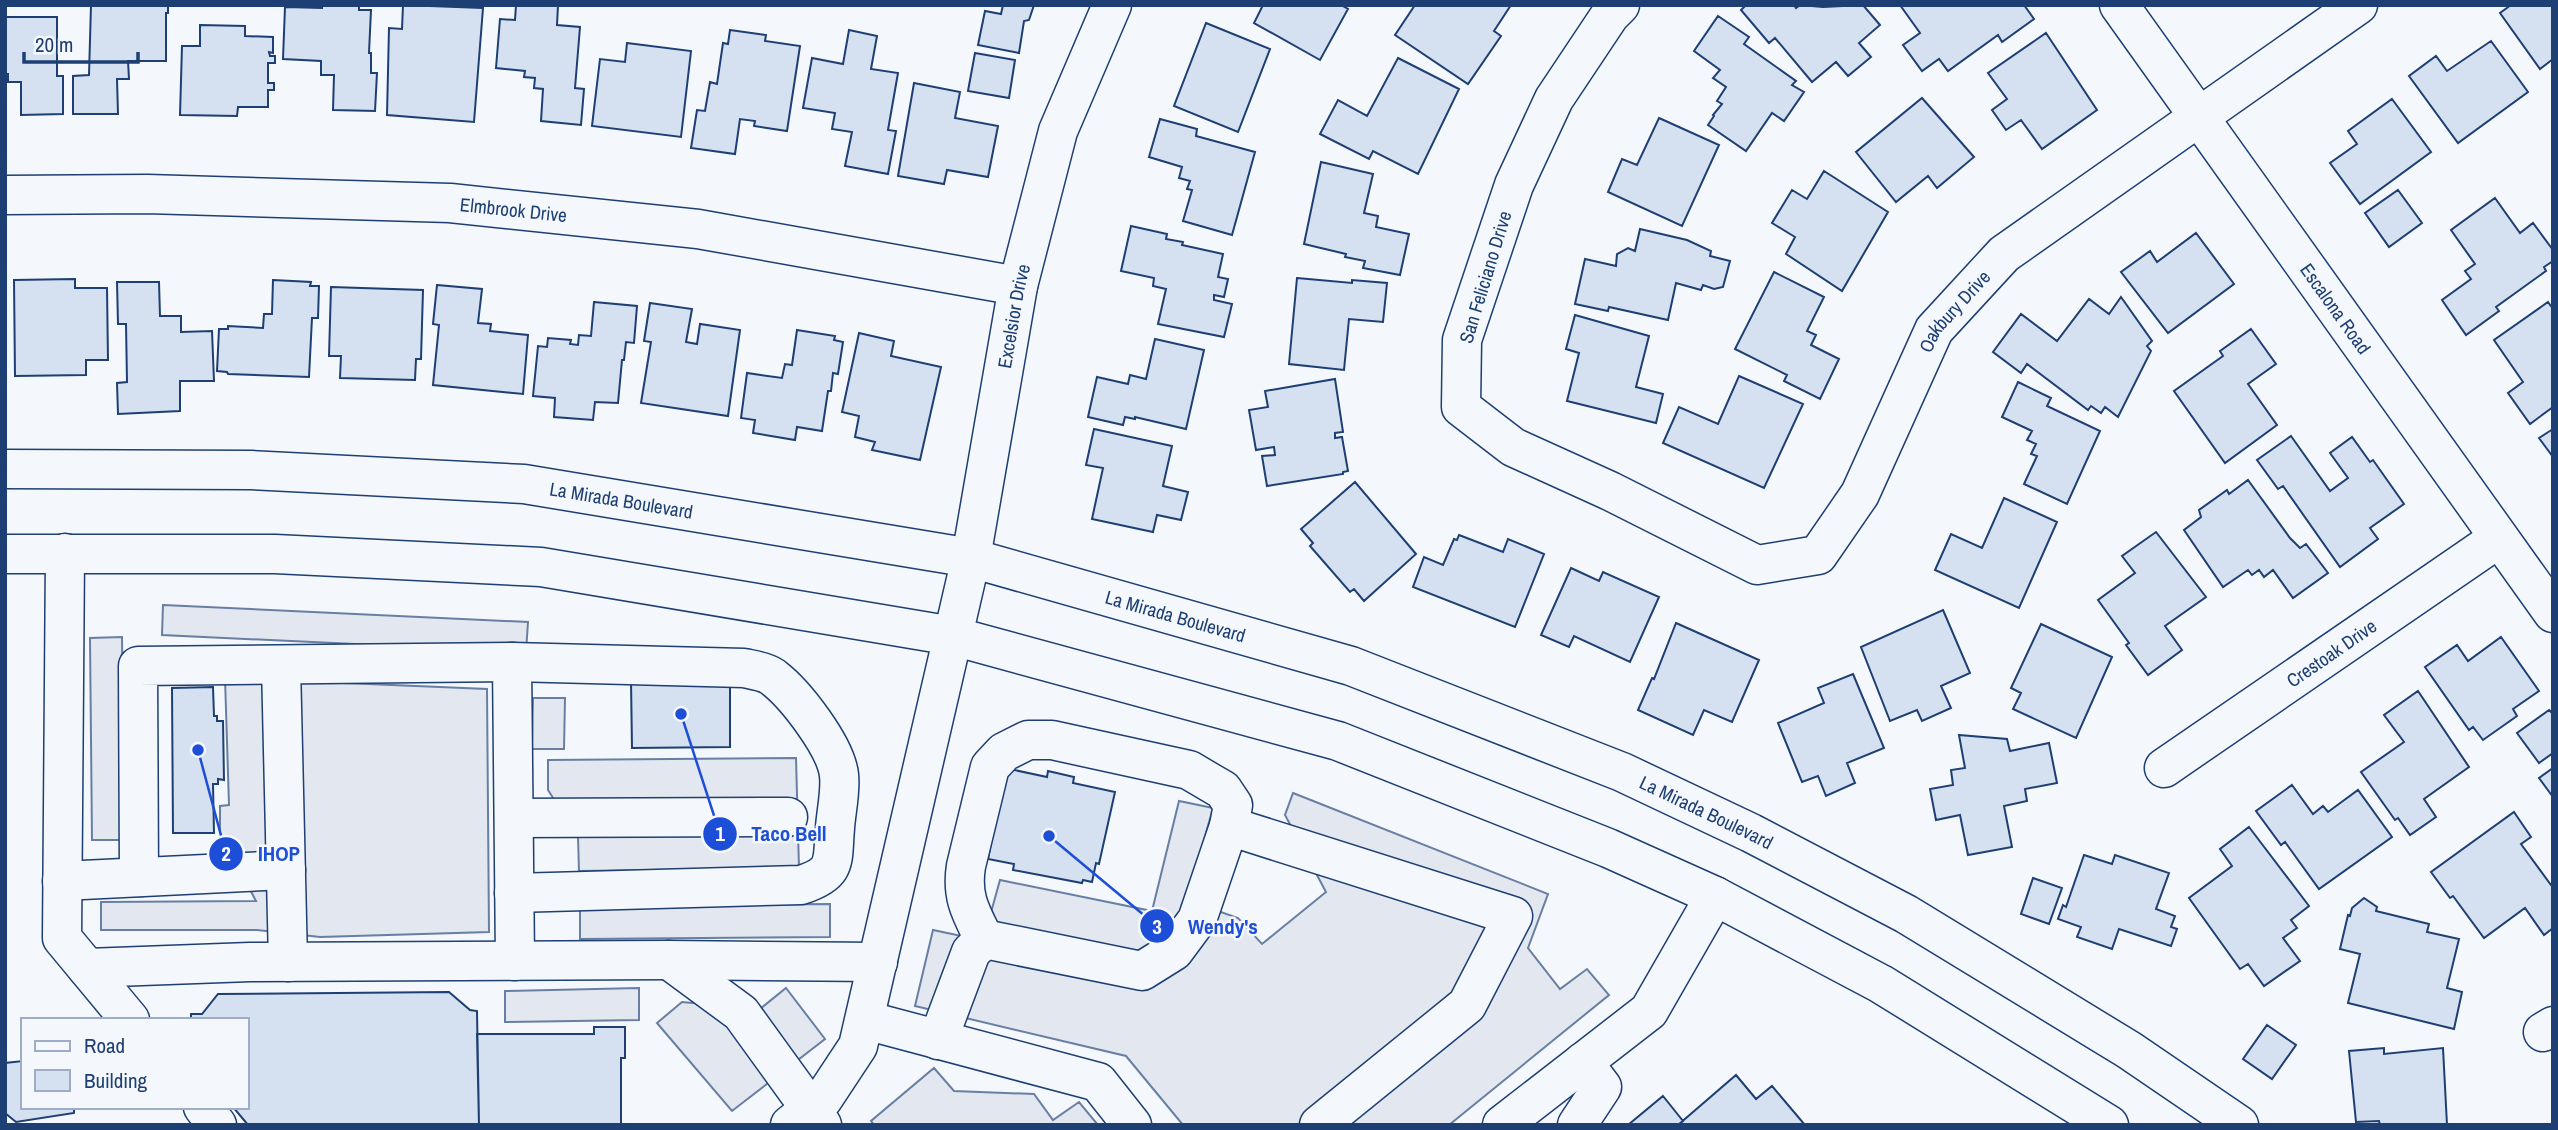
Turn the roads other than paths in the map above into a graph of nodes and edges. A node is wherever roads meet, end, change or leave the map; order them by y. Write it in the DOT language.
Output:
graph roads {
  1 [pos="1112,5"];
  2 [pos="1620,5"];
  3 [pos="2119,5"];
  4 [pos="2358,5"];
  5 [pos="2199,116"];
  6 [pos="5,195"];
  7 [pos="1018,286"];
  8 [pos="5,469"];
  9 [pos="1609,491"];
  10 [pos="2499,538"];
  11 [pos="65,553"];
  12 [pos="5,554"];
  13 [pos="971,558"];
  14 [pos="2553,612"];
  15 [pos="953,636"];
  16 [pos="512,662"];
  17 [pos="281,665"];
  18 [pos="2164,768"];
  19 [pos="788,817"];
  20 [pos="514,818"];
  21 [pos="1230,826"];
  22 [pos="286,870"];
  23 [pos="139,877"];
  24 [pos="62,881"];
  25 [pos="514,893"];
  26 [pos="1715,896"];
  27 [pos="985,939"];
  28 [pos="669,960"];
  29 [pos="516,961"];
  30 [pos="288,962"];
  31 [pos="878,962"];
  32 [pos="87,968"];
  33 [pos="128,1018"];
  34 [pos="865,1020"];
  35 [pos="938,1040"];
  36 [pos="1583,1062"];
  37 [pos="205,1109"];
  38 [pos="807,1119"];
  39 [pos="217,1125"];
  40 [pos="1132,1125"];
  41 [pos="1319,1125"];
  42 [pos="1502,1125"];
  43 [pos="1577,1125"];
  44 [pos="2109,1125"];
  45 [pos="2239,1125"];
  1 -- 7 [label="main road, Excelsior Drive"];
  2 -- 9 [label="main road, San Feliciano Drive"];
  3 -- 5 [label="main road, Escalona Road"];
  4 -- 5 [label="main road, Oakbury Drive"];
  5 -- 9 [label="main road, Oakbury Drive"];
  5 -- 10 [label="main road, Escalona Road"];
  6 -- 7 [label="main road, Elmbrook Drive"];
  7 -- 13 [label="main road, Excelsior Drive"];
  8 -- 13 [label="main road, La Mirada Boulevard"];
  10 -- 14 [label="main road, Escalona Road"];
  10 -- 18 [label="main road, Crestoak Drive"];
  11 -- 12 [label="main road"];
  11 -- 15 [label="main road"];
  11 -- 24 [label="main road"];
  13 -- 15 [label="main road, Excelsior Drive"];
  13 -- 45 [label="main road, La Mirada Boulevard"];
  15 -- 26 [label="main road"];
  15 -- 31 [label="main road, Excelsior Drive"];
  16 -- 17 [label="main road"];
  16 -- 20 [label="main road"];
  16 -- 25 [label="main road"];
  17 -- 22 [label="main road"];
  17 -- 23 [label="main road"];
  19 -- 20 [label="main road"];
  20 -- 25 [label="main road"];
  21 -- 27 [label="main road"];
  21 -- 27 [label="main road"];
  21 -- 41 [label="main road"];
  22 -- 23 [label="main road"];
  22 -- 30 [label="main road"];
  23 -- 24 [label="main road"];
  24 -- 32 [label="main road"];
  25 -- 29 [label="main road"];
  26 -- 36 [label="main road"];
  26 -- 44 [label="main road"];
  27 -- 35 [label="main road"];
  28 -- 29 [label="main road"];
  28 -- 31 [label="main road"];
  28 -- 38 [label="main road"];
  29 -- 30 [label="main road"];
  30 -- 32 [label="main road"];
  31 -- 34 [label="main road, Excelsior Drive"];
  32 -- 33 [label="main road"];
  34 -- 35 [label="main road"];
  34 -- 38 [label="main road, Excelsior Drive"];
  35 -- 40 [label="main road"];
  36 -- 42 [label="main road"];
  36 -- 43 [label="main road"];
  37 -- 39 [label="main road"];
}
